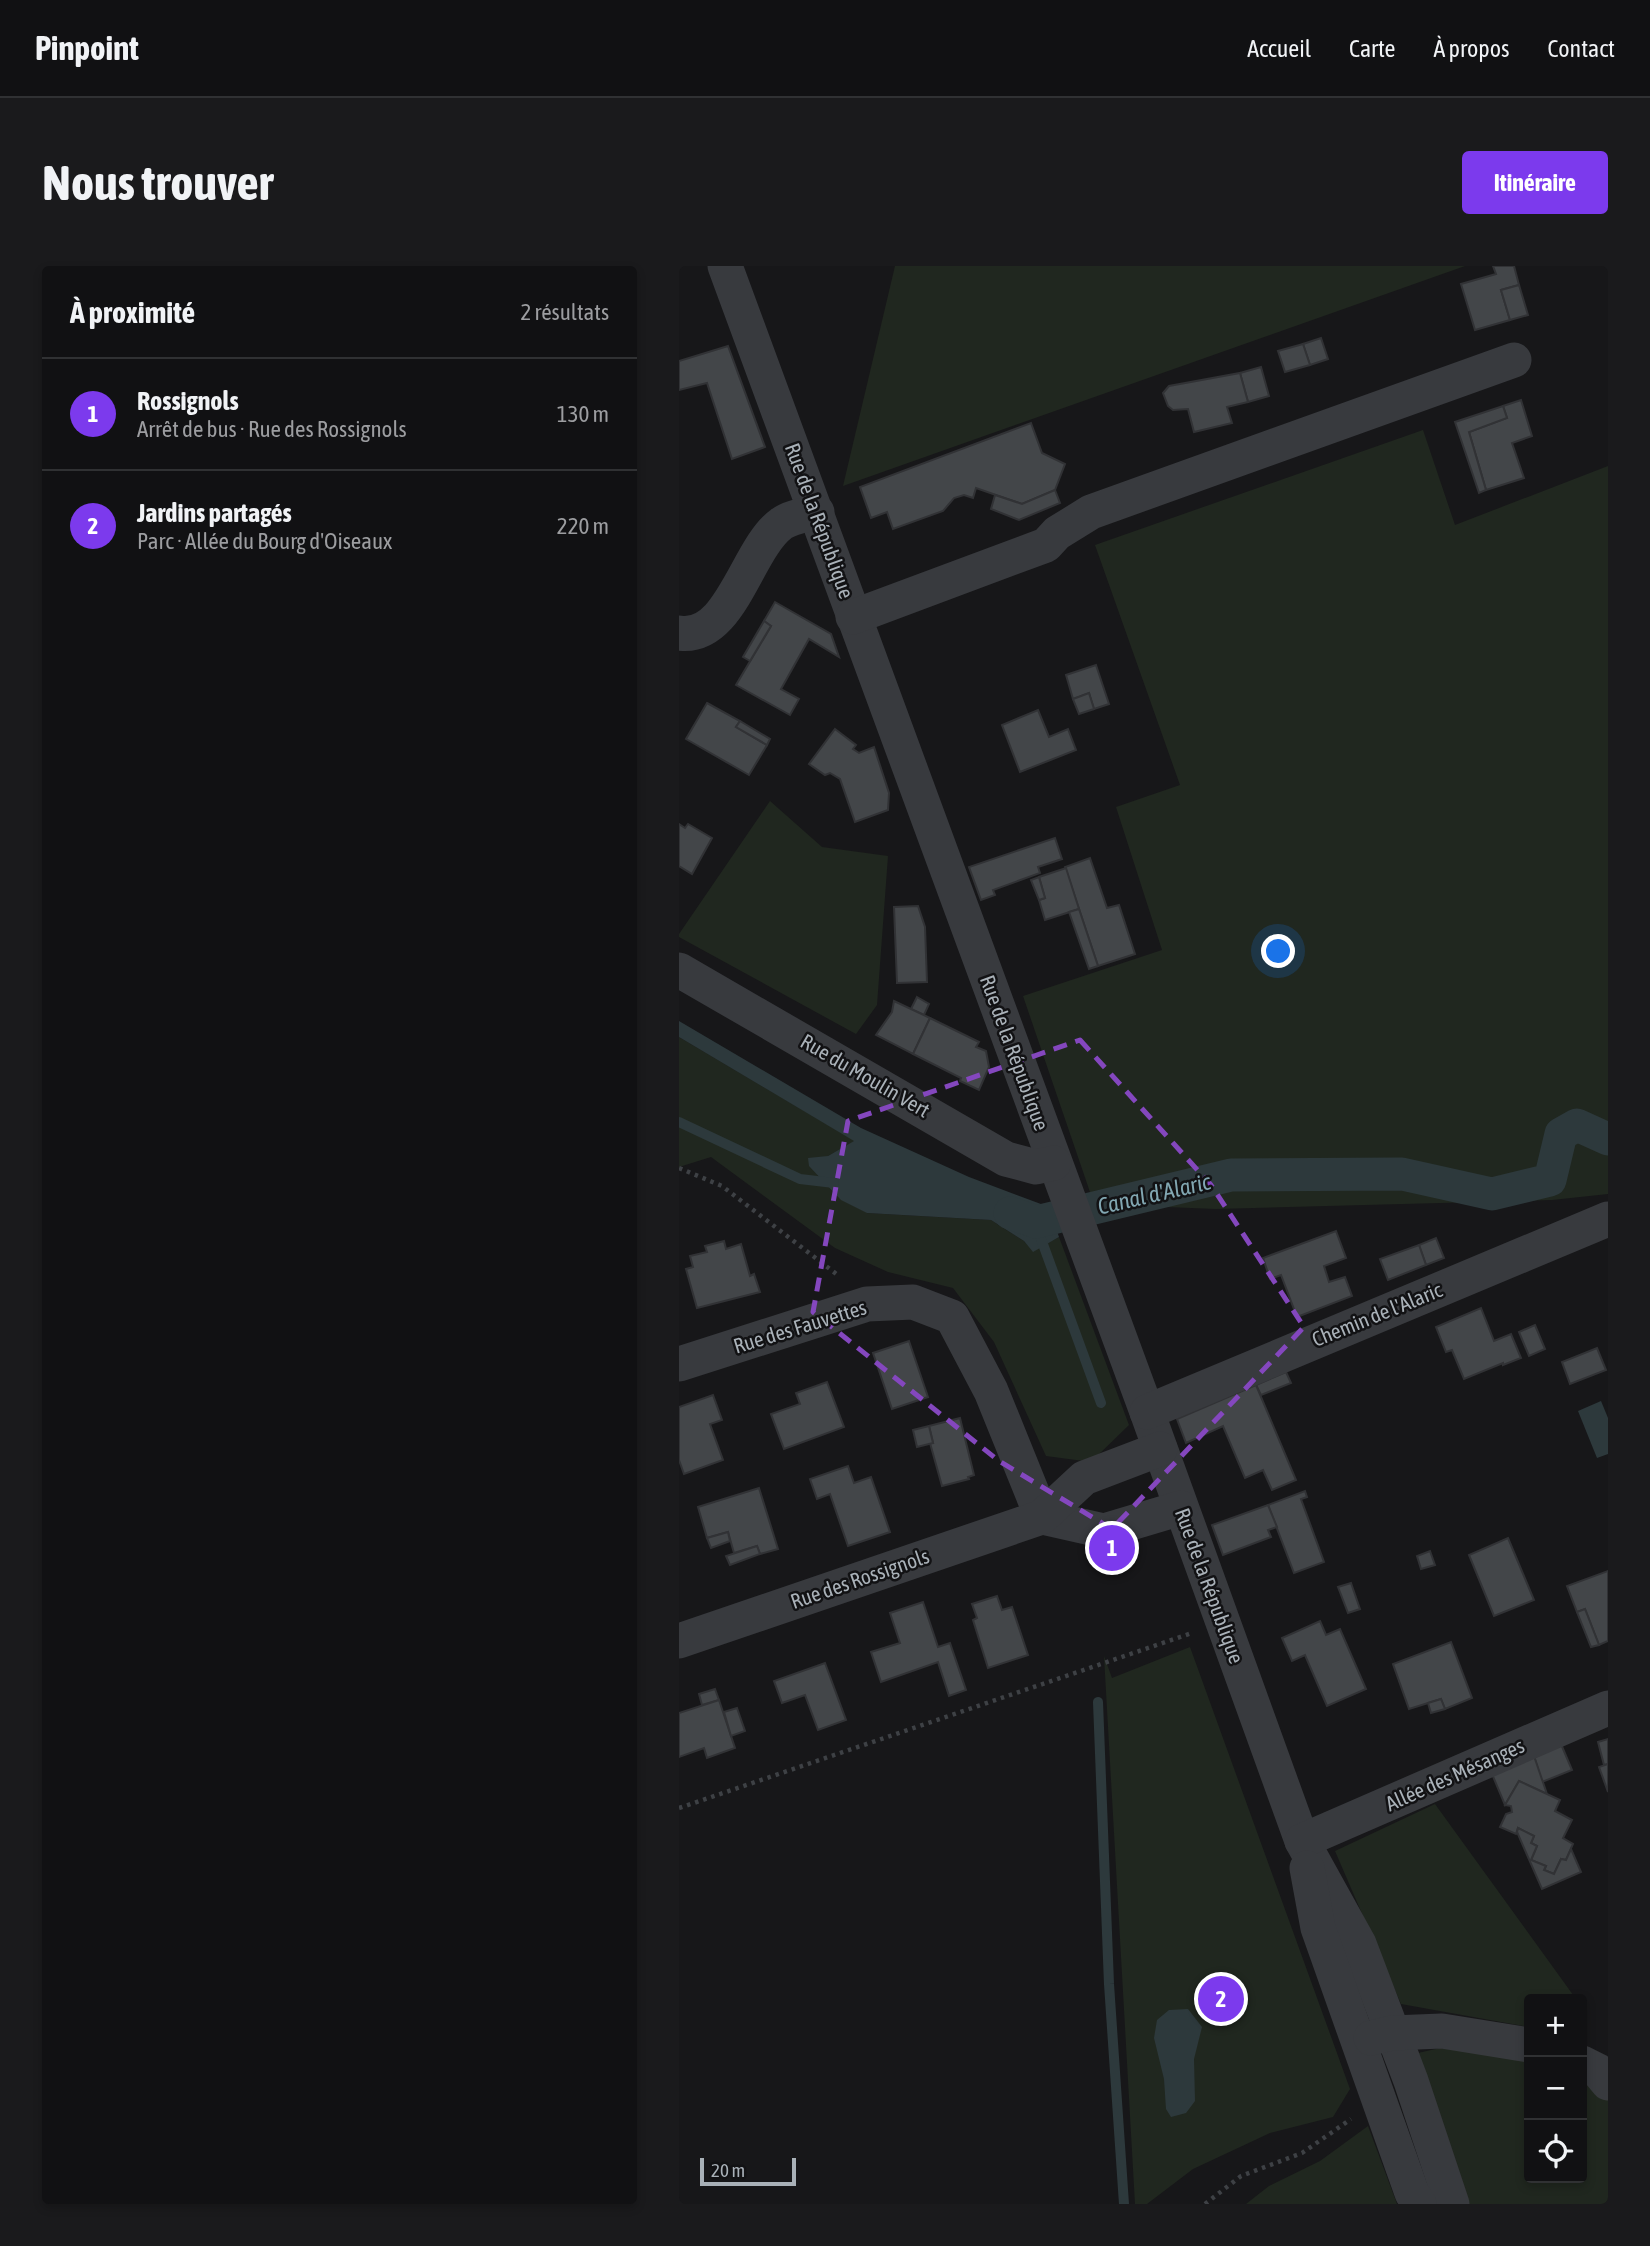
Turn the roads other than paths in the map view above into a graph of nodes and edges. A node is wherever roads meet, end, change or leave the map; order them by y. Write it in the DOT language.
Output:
graph roads {
  1 [pos="725,266"];
  2 [pos="1514,360"];
  3 [pos="817,512"];
  4 [pos="853,617"];
  5 [pos="679,633"];
  6 [pos="679,970"];
  7 [pos="1058,1174"];
  8 [pos="1608,1219"];
  9 [pos="679,1364"];
  10 [pos="1147,1412"];
  11 [pos="1160,1449"];
  12 [pos="1181,1508"];
  13 [pos="1042,1517"];
  14 [pos="679,1642"];
  15 [pos="1608,1708"];
  16 [pos="1302,1841"];
  17 [pos="1392,2033"];
  18 [pos="1358,2041"];
  19 [pos="1524,2044"];
  20 [pos="1587,2066"];
  21 [pos="1608,2083"];
  22 [pos="1419,2204"];
  23 [pos="1452,2204"];
  1 -- 3 [label="street, Rue de la République"];
  2 -- 4 [label="street"];
  3 -- 4 [label="street, Rue de la République"];
  3 -- 5 [label="street"];
  4 -- 7 [label="street, Rue de la République"];
  6 -- 7 [label="street, Rue du Moulin Vert"];
  7 -- 10 [label="street, Rue de la République"];
  8 -- 10 [label="street, Chemin de l'Alaric"];
  9 -- 13 [label="street, Rue des Fauvettes"];
  10 -- 11 [label="street, Rue de la République"];
  11 -- 12 [label="street, Rue de la République"];
  11 -- 13 [label="street, Rue des Rossignols"];
  12 -- 13 [label="street"];
  12 -- 16 [label="street, Rue de la République"];
  13 -- 14 [label="street, Rue des Rossignols"];
  15 -- 16 [label="street, Allée des Mésanges"];
  16 -- 17 [label="street"];
  16 -- 18 [label="street"];
  17 -- 18 [label="street"];
  17 -- 19 [label="street"];
  17 -- 23 [label="street"];
  18 -- 22 [label="street"];
  20 -- 21 [label="street"];
}
